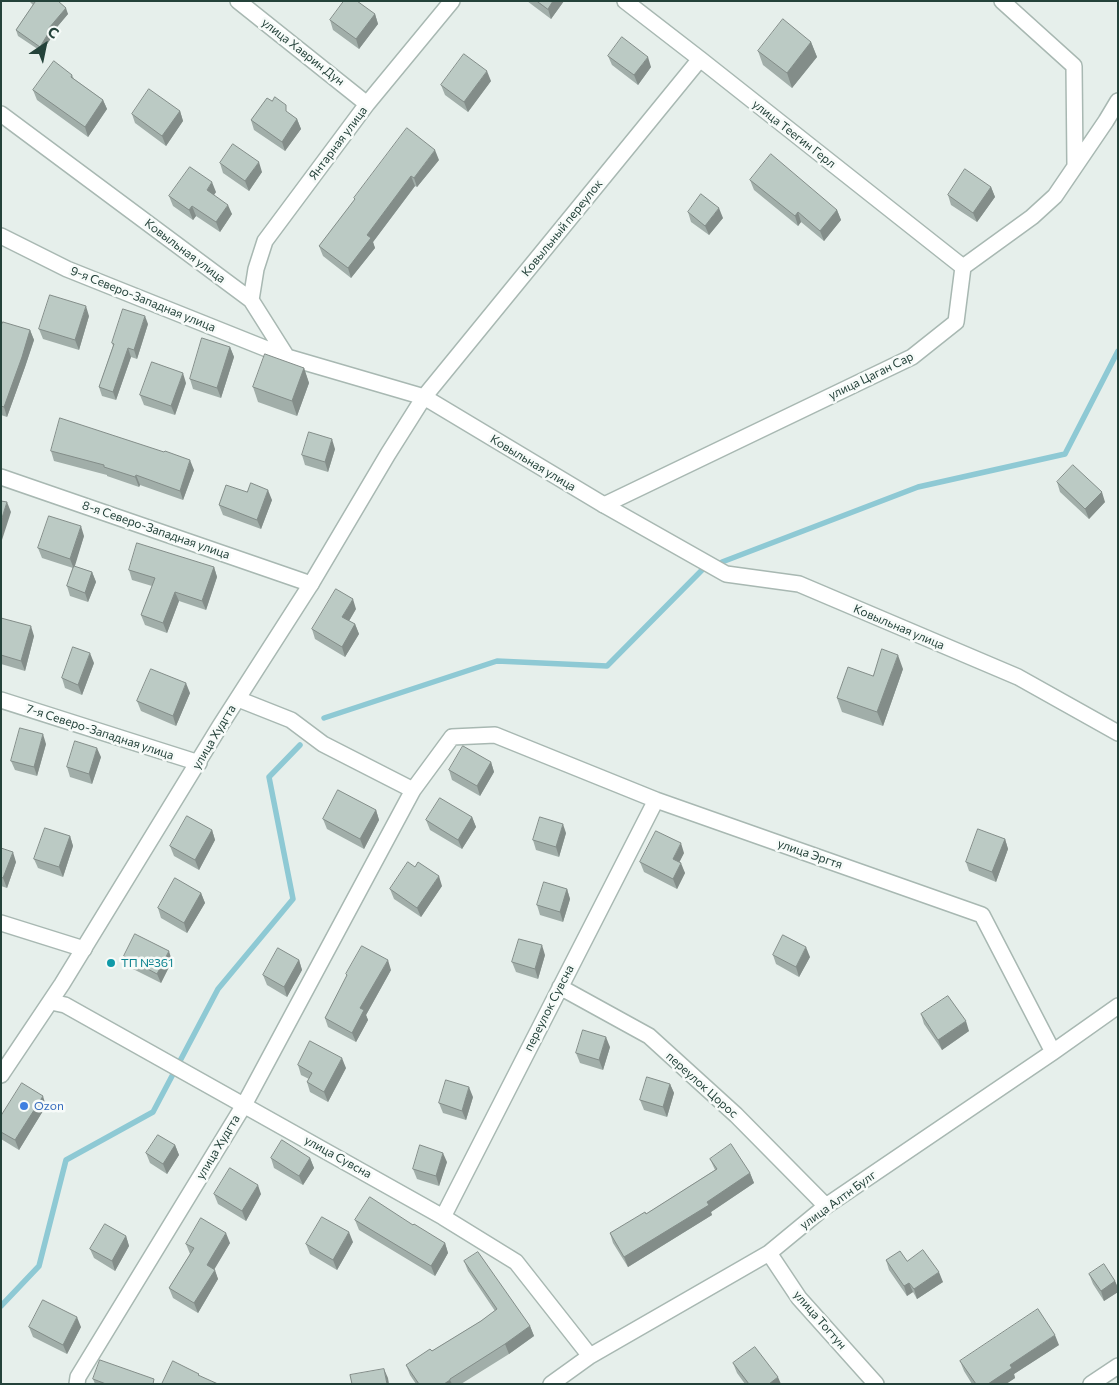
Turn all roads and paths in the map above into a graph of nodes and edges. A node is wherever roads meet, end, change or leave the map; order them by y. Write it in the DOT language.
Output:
graph roads {
  1 [pos="238,1"];
  2 [pos="452,1"];
  3 [pos="625,1"];
  4 [pos="1002,1"];
  5 [pos="700,59"];
  6 [pos="1118,101"];
  7 [pos="367,104"];
  8 [pos="1,114"];
  9 [pos="1075,165"];
  10 [pos="1,236"];
  11 [pos="963,267"];
  12 [pos="251,300"];
  13 [pos="287,357"];
  14 [pos="424,397"];
  15 [pos="1,477"];
  16 [pos="604,505"];
  17 [pos="311,584"];
  18 [pos="238,699"];
  19 [pos="1,700"];
  20 [pos="1118,733"];
  21 [pos="495,735"];
  22 [pos="199,764"];
  23 [pos="413,790"];
  24 [pos="656,800"];
  25 [pos="1,923"];
  26 [pos="84,950"];
  27 [pos="560,987"];
  28 [pos="51,1002"];
  29 [pos="1118,1006"];
  30 [pos="1052,1052"];
  31 [pos="1,1075"];
  32 [pos="244,1105"];
  33 [pos="826,1206"];
  34 [pos="443,1217"];
  35 [pos="769,1253"];
  36 [pos="590,1356"];
  37 [pos="1118,1366"];
  38 [pos="77,1384"];
  39 [pos="551,1384"];
  40 [pos="876,1384"];
  41 [pos="1092,1384"];
  1 -- 7 [label="street, улица Хаврин Дун"];
  2 -- 7 [label="street, Янтарная улица"];
  3 -- 5 [label="street, улица Теегин Герл"];
  4 -- 9 [label="street"];
  5 -- 11 [label="street, улица Теегин Герл"];
  5 -- 14 [label="street, Ковыльный переулок"];
  6 -- 9 [label="street"];
  7 -- 12 [label="street, Янтарная улица"];
  8 -- 12 [label="street, Ковыльная улица"];
  9 -- 11 [label="street"];
  10 -- 13 [label="street, 9-я Северо-Западная улица"];
  11 -- 16 [label="street, улица Цаган Сар"];
  12 -- 13 [label="street, Ковыльная улица"];
  13 -- 14 [label="street, Ковыльная улица"];
  14 -- 16 [label="street, Ковыльная улица"];
  14 -- 17 [label="street, улица Худгта"];
  15 -- 17 [label="street, 8-я Северо-Западная улица"];
  16 -- 20 [label="street, Ковыльная улица"];
  17 -- 18 [label="street, улица Худгта"];
  18 -- 22 [label="street, улица Худгта"];
  18 -- 23 [label="street"];
  19 -- 22 [label="street, 7-я Северо-Западная улица"];
  21 -- 23 [label="street, улица Худгта"];
  21 -- 24 [label="street, улица Эргтя"];
  22 -- 26 [label="street, улица Худгта"];
  23 -- 32 [label="street, улица Худгта"];
  24 -- 27 [label="street, переулок Сувсна"];
  24 -- 30 [label="street, улица Эргтя"];
  25 -- 26 [label="street"];
  26 -- 28 [label="street, улица Худгта"];
  27 -- 33 [label="street, переулок Цорос"];
  27 -- 34 [label="street, переулок Сувсна"];
  28 -- 31 [label="street, улица Худгта"];
  28 -- 32 [label="street, улица Сувсна"];
  29 -- 30 [label="street, улица Алтн Булг"];
  30 -- 33 [label="street, улица Алтн Булг"];
  32 -- 34 [label="street, улица Сувсна"];
  32 -- 38 [label="street, улица Худгта"];
  33 -- 35 [label="street, улица Алтн Булг"];
  34 -- 36 [label="street, улица Сувсна"];
  35 -- 36 [label="street, улица Алтн Булг"];
  35 -- 40 [label="street, улица Тогтун"];
  36 -- 39 [label="street, улица Алтн Булг"];
  37 -- 41 [label="street"];
}
